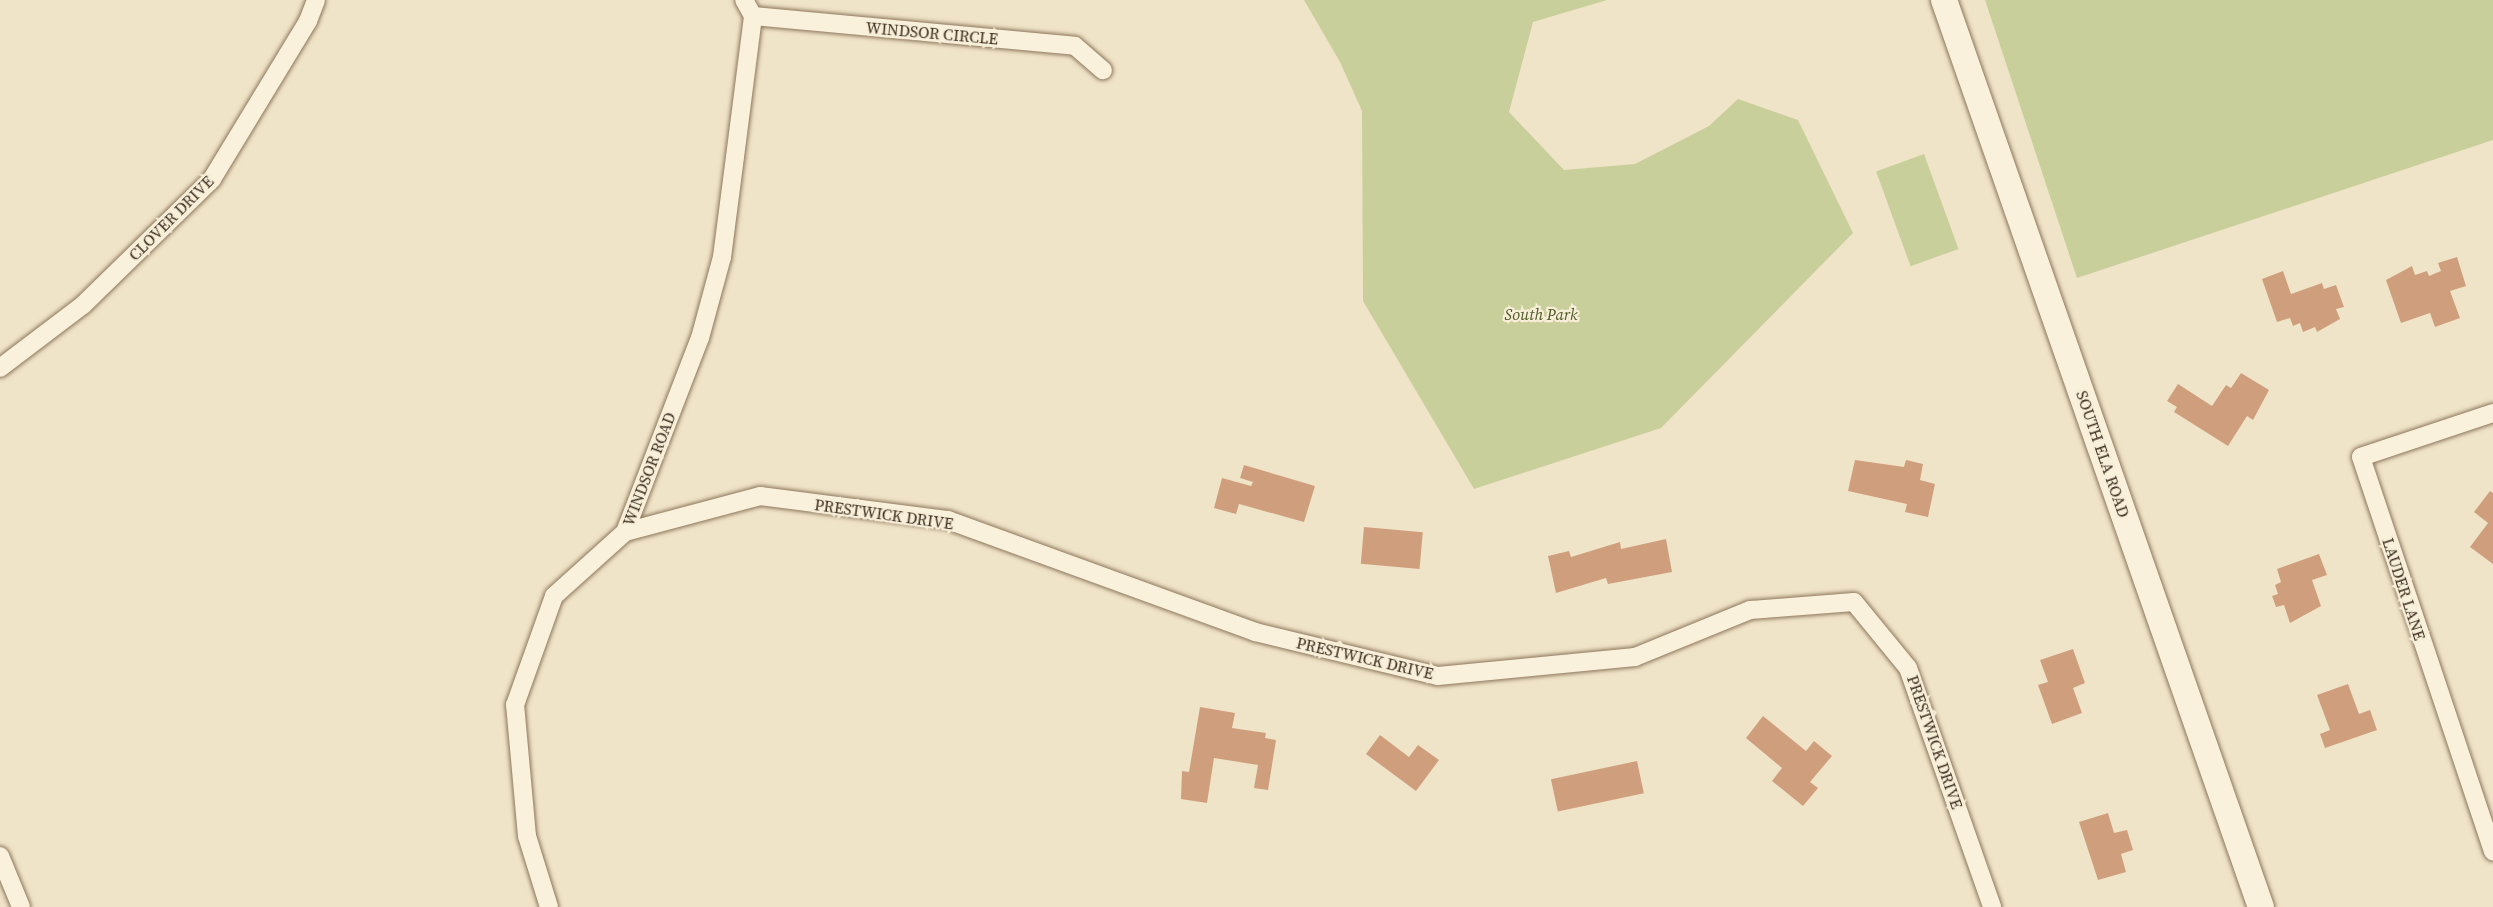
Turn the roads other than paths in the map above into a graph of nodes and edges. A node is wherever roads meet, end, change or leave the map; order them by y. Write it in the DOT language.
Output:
graph roads {
  1 [pos="316,0"];
  2 [pos="744,0"];
  3 [pos="1944,0"];
  4 [pos="753,16"];
  5 [pos="1103,70"];
  6 [pos="0,368"];
  7 [pos="2493,413"];
  8 [pos="625,532"];
  9 [pos="2493,852"];
  10 [pos="0,856"];
  11 [pos="21,907"];
  12 [pos="549,907"];
  13 [pos="1992,907"];
  14 [pos="2261,907"];
  1 -- 6 [label="street, CLOVER DRIVE"];
  2 -- 4 [label="street"];
  3 -- 14 [label="main road, SOUTH ELA ROAD"];
  4 -- 5 [label="street, WINDSOR CIRCLE"];
  4 -- 8 [label="street, WINDSOR ROAD"];
  7 -- 9 [label="street, LAUDER LANE"];
  8 -- 12 [label="street, WINDSOR ROAD"];
  8 -- 13 [label="street, PRESTWICK DRIVE"];
  10 -- 11 [label="street"];
}
